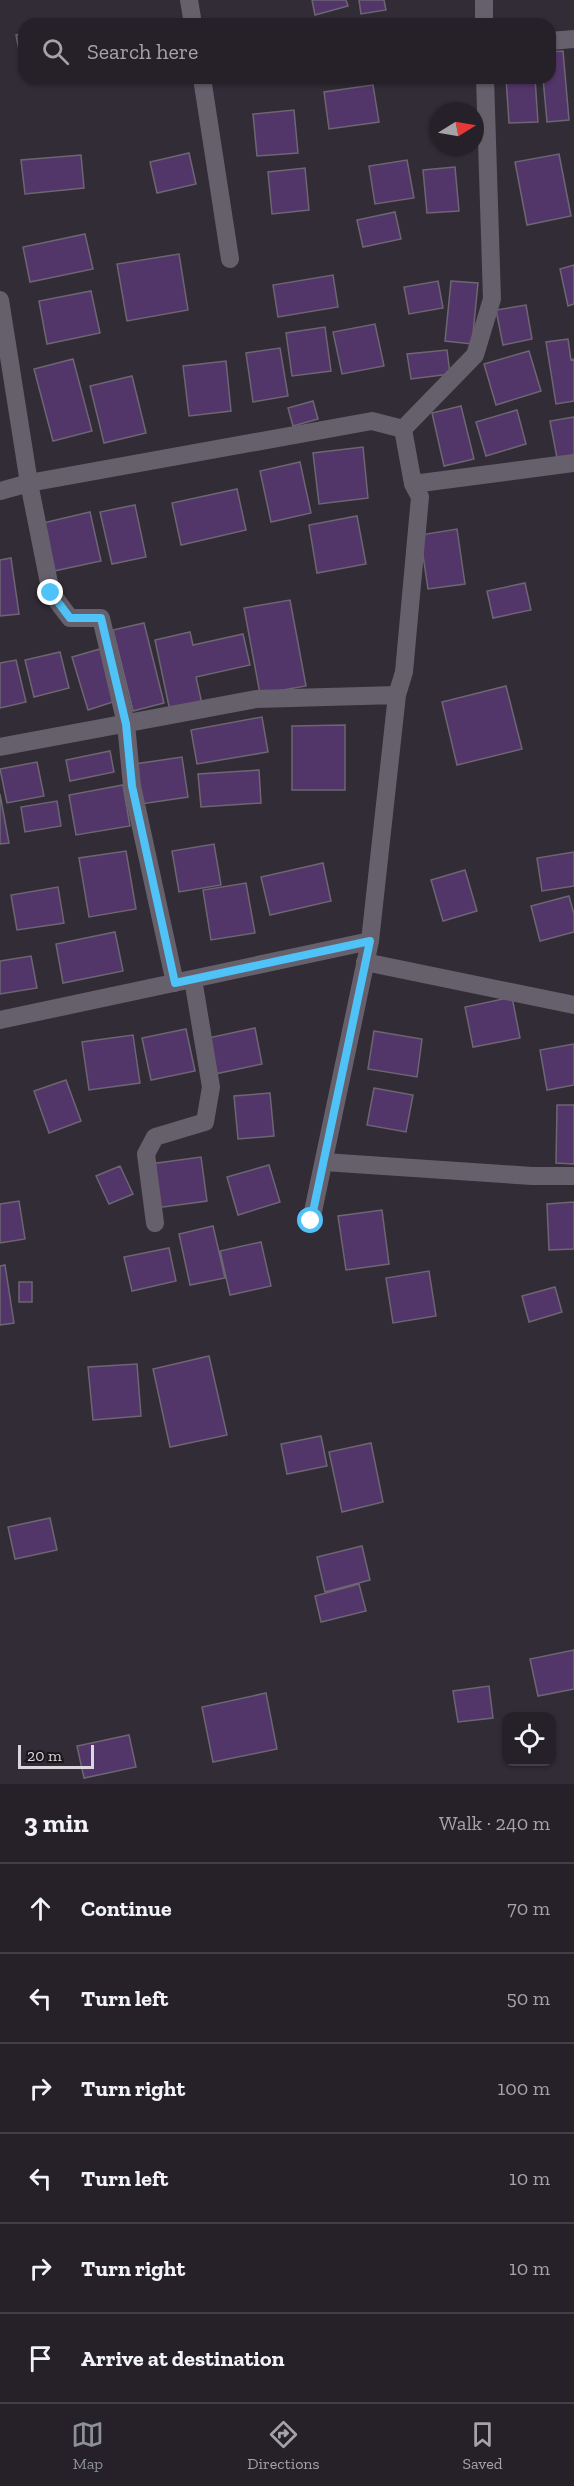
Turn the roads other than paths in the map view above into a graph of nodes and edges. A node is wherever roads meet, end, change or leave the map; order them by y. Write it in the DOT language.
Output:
graph roads {
  1 [pos="189,0"];
  2 [pos="484,0"];
  3 [pos="192,18"];
  4 [pos="484,18"];
  5 [pos="574,39"];
  6 [pos="556,40"];
  7 [pos="203,84"];
  8 [pos="485,84"];
  9 [pos="230,259"];
  10 [pos="0,300"];
  11 [pos="403,429"];
  12 [pos="574,463"];
  13 [pos="29,483"];
  14 [pos="413,484"];
  15 [pos="0,491"];
  16 [pos="397,695"];
  17 [pos="126,724"];
  18 [pos="0,747"];
  19 [pos="370,941"];
  20 [pos="365,962"];
  21 [pos="184,981"];
  22 [pos="574,1005"];
  23 [pos="0,1020"];
  24 [pos="324,1162"];
  25 [pos="574,1176"];
  26 [pos="311,1221"];
  27 [pos="155,1223"];
  1 -- 3 [label="street"];
  2 -- 4 [label="street"];
  5 -- 6 [label="street"];
  7 -- 9 [label="street"];
  8 -- 11 [label="street"];
  10 -- 13 [label="street"];
  11 -- 13 [label="street"];
  11 -- 14 [label="street"];
  12 -- 14 [label="street"];
  13 -- 15 [label="street"];
  13 -- 17 [label="street"];
  14 -- 16 [label="street"];
  16 -- 17 [label="street"];
  16 -- 19 [label="street"];
  17 -- 18 [label="street"];
  17 -- 21 [label="street"];
  19 -- 20 [label="street"];
  19 -- 21 [label="street"];
  20 -- 22 [label="street"];
  20 -- 24 [label="street"];
  21 -- 23 [label="street"];
  21 -- 27 [label="street"];
  24 -- 25 [label="street"];
  24 -- 26 [label="street"];
}
